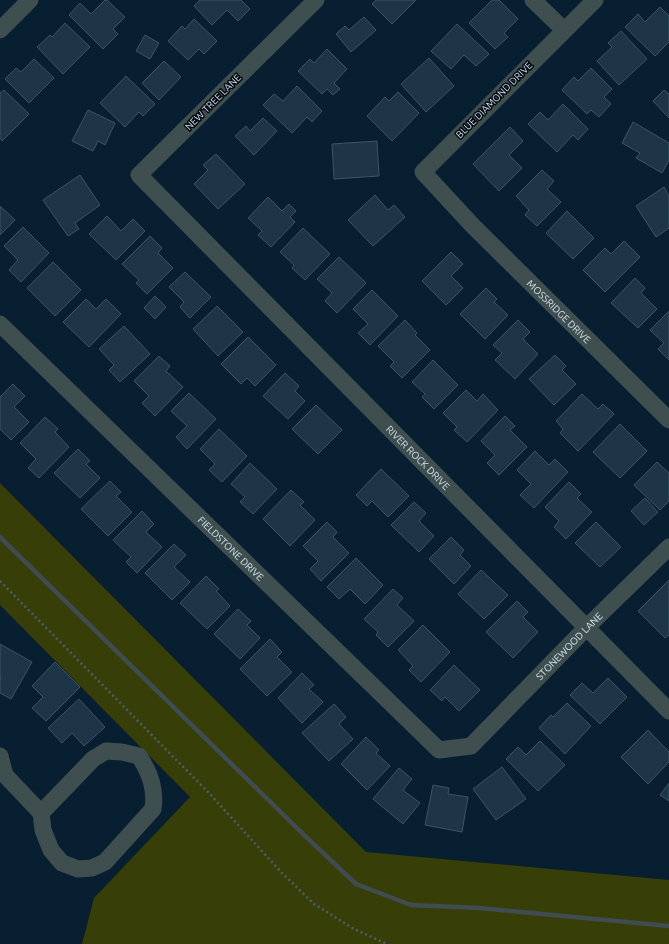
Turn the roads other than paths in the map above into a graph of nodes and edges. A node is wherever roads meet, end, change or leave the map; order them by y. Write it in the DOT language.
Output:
graph roads {
  1 [pos="30,0"];
  2 [pos="316,0"];
  3 [pos="533,0"];
  4 [pos="595,0"];
  5 [pos="0,30"];
  6 [pos="564,30"];
  7 [pos="451,202"];
  8 [pos="168,204"];
  9 [pos="0,324"];
  10 [pos="669,420"];
  11 [pos="669,547"];
  12 [pos="587,627"];
  13 [pos="669,711"];
  14 [pos="471,746"];
  15 [pos="0,756"];
  16 [pos="41,813"];
  1 -- 5 [label="street"];
  2 -- 8 [label="street, NEW TREE LANE"];
  3 -- 6 [label="street"];
  4 -- 6 [label="street, BLUE DIAMOND DRIVE"];
  6 -- 7 [label="street, BLUE DIAMOND DRIVE"];
  7 -- 10 [label="street, MOSSRIDGE DRIVE"];
  8 -- 12 [label="street, RIVER ROCK DRIVE"];
  9 -- 14 [label="street, FIELDSTONE DRIVE"];
  11 -- 12 [label="street, STONEWOOD LANE"];
  12 -- 13 [label="street, RIVER ROCK DRIVE"];
  12 -- 14 [label="street, STONEWOOD LANE"];
  15 -- 16 [label="street"];
  16 -- 16 [label="street"];
}
